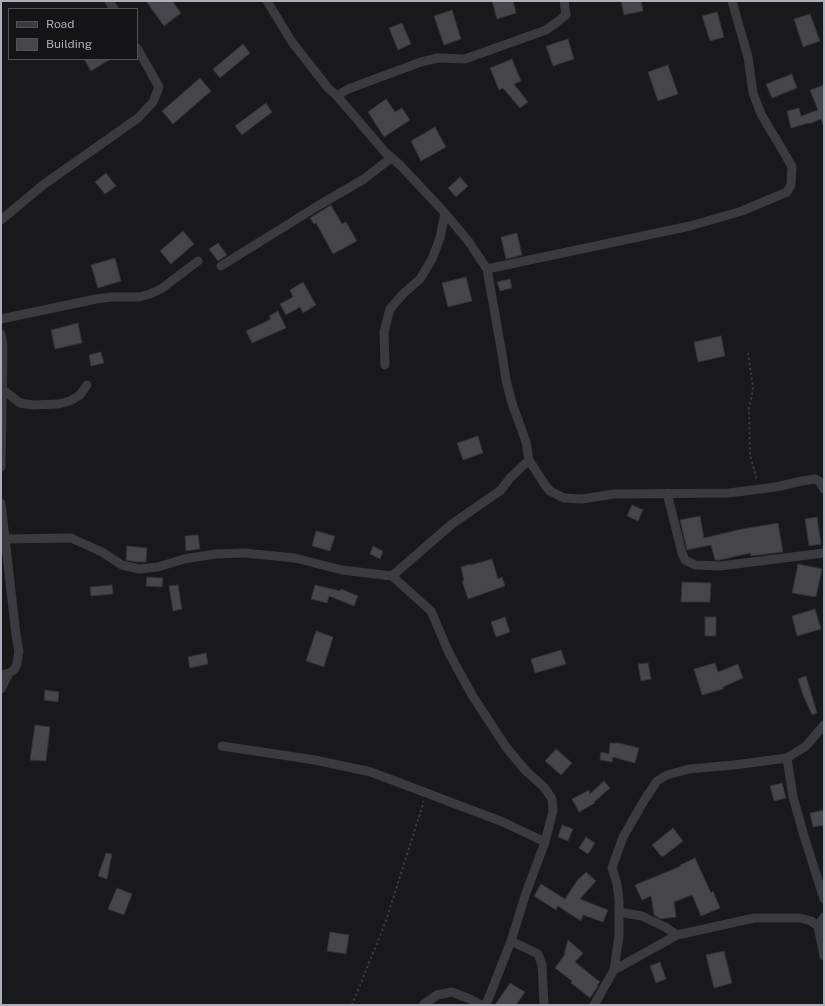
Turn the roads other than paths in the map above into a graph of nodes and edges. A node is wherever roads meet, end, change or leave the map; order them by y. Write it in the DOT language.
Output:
graph roads {
  1 [pos="267,1"];
  2 [pos="564,1"];
  3 [pos="732,1"];
  4 [pos="138,50"];
  5 [pos="337,96"];
  6 [pos="391,158"];
  7 [pos="444,212"];
  8 [pos="1,220"];
  9 [pos="198,261"];
  10 [pos="221,266"];
  11 [pos="487,269"];
  12 [pos="1,318"];
  13 [pos="1,334"];
  14 [pos="385,365"];
  15 [pos="87,385"];
  16 [pos="2,389"];
  17 [pos="530,460"];
  18 [pos="1,467"];
  19 [pos="824,489"];
  20 [pos="667,493"];
  21 [pos="1,503"];
  22 [pos="6,539"];
  23 [pos="824,553"];
  24 [pos="392,576"];
  25 [pos="5,674"];
  26 [pos="1,689"];
  27 [pos="824,725"];
  28 [pos="222,746"];
  29 [pos="787,758"];
  30 [pos="545,842"];
  31 [pos="824,899"];
  32 [pos="619,912"];
  33 [pos="824,917"];
  34 [pos="818,926"];
  35 [pos="677,935"];
  36 [pos="511,941"];
  37 [pos="824,956"];
  38 [pos="614,970"];
  39 [pos="423,1005"];
  40 [pos="481,1005"];
  41 [pos="486,1005"];
  42 [pos="544,1005"];
  43 [pos="594,1005"];
  1 -- 5 [label="street"];
  2 -- 5 [label="street"];
  3 -- 11 [label="street"];
  4 -- 8 [label="street"];
  5 -- 6 [label="street"];
  6 -- 7 [label="street"];
  6 -- 10 [label="street"];
  7 -- 11 [label="street"];
  7 -- 14 [label="street"];
  9 -- 12 [label="street"];
  11 -- 17 [label="street"];
  13 -- 16 [label="street"];
  15 -- 16 [label="street"];
  16 -- 18 [label="street"];
  17 -- 20 [label="street"];
  17 -- 24 [label="street"];
  19 -- 20 [label="street"];
  20 -- 23 [label="street"];
  21 -- 22 [label="street"];
  22 -- 24 [label="street"];
  22 -- 25 [label="street"];
  24 -- 30 [label="street"];
  25 -- 26 [label="street"];
  27 -- 29 [label="street"];
  28 -- 30 [label="street"];
  29 -- 31 [label="street"];
  29 -- 32 [label="street"];
  30 -- 36 [label="street"];
  32 -- 35 [label="street"];
  32 -- 38 [label="street"];
  33 -- 34 [label="street"];
  34 -- 35 [label="street"];
  34 -- 37 [label="street"];
  35 -- 38 [label="street"];
  36 -- 41 [label="street"];
  36 -- 42 [label="street"];
  38 -- 43 [label="street"];
  39 -- 40 [label="street"];
}
